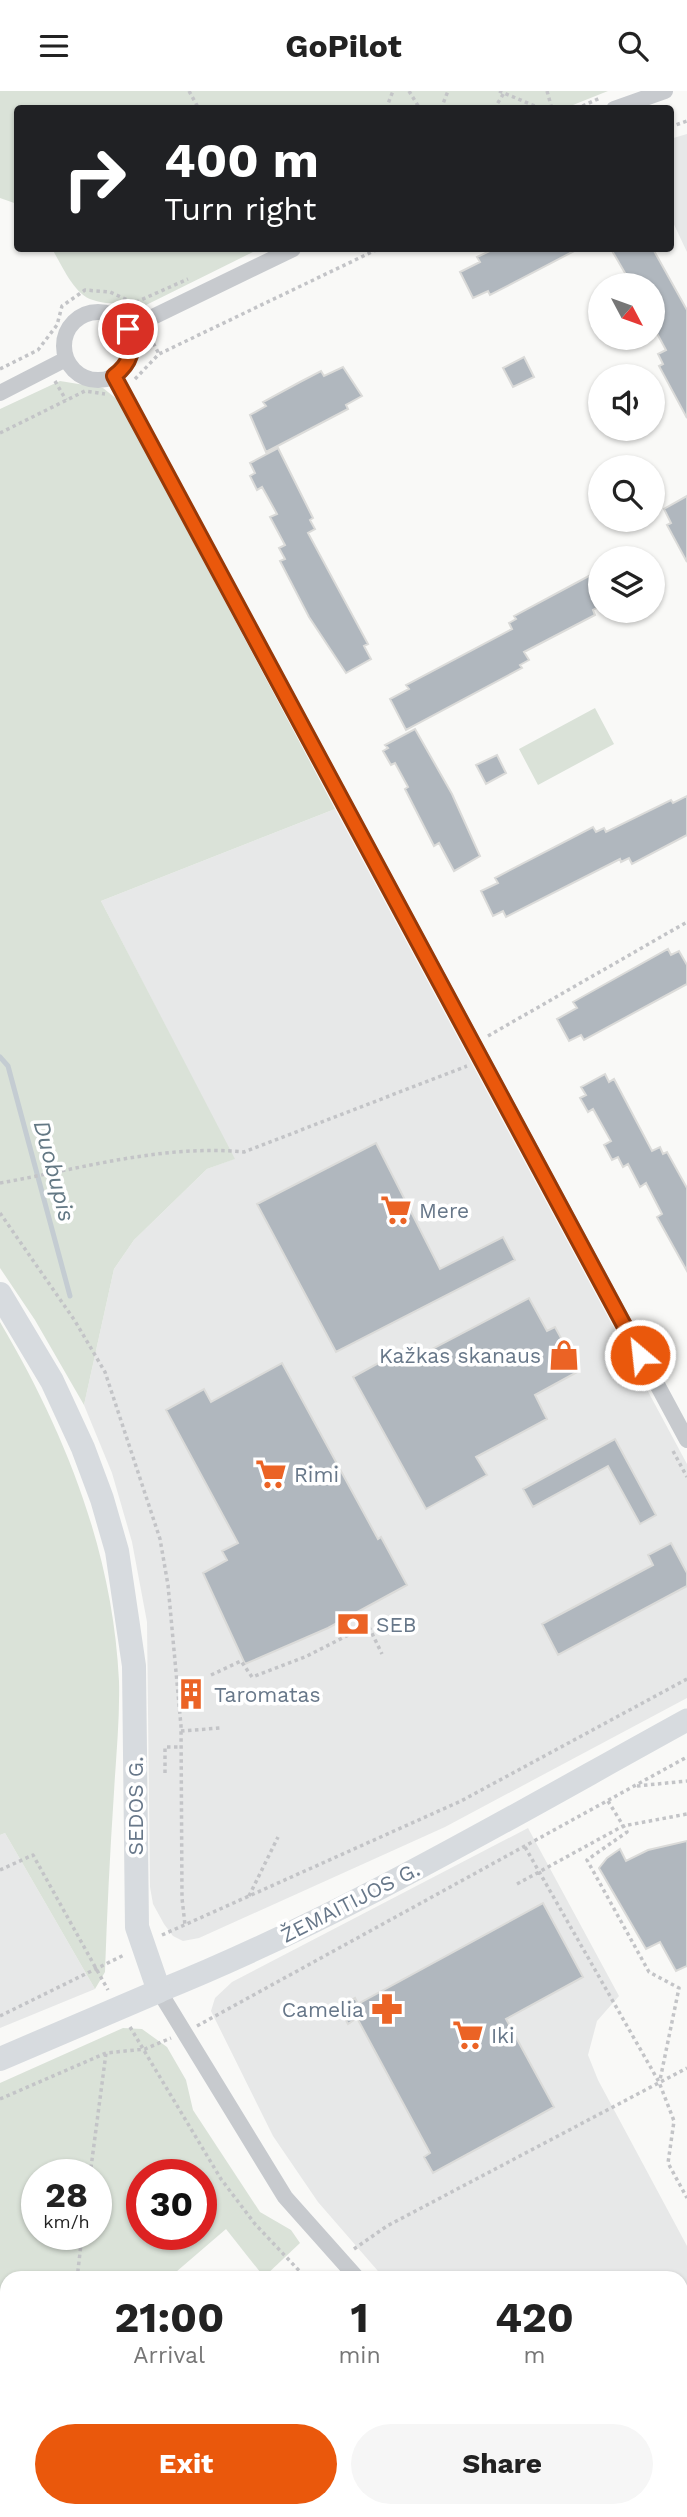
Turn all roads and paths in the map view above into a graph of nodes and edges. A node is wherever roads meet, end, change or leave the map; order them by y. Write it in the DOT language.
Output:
graph roads {
  1 [pos="665,91"];
  2 [pos="503,92"];
  3 [pos="610,102"];
  4 [pos="533,105"];
  5 [pos="287,252"];
  6 [pos="372,252"];
  7 [pos="196,276"];
  8 [pos="128,329"];
  9 [pos="66,359"];
  10 [pos="0,369"];
  11 [pos="112,389"];
  12 [pos="0,393"];
  13 [pos="0,433"];
  14 [pos="687,922"];
  15 [pos="468,1050"];
  16 [pos="467,1066"];
  17 [pos="471,1073"];
  18 [pos="0,1183"];
  19 [pos="0,1294"];
  20 [pos="687,1440"];
  21 [pos="669,1443"];
  22 [pos="687,1477"];
  23 [pos="383,1654"];
  24 [pos="211,1675"];
  25 [pos="687,1679"];
  26 [pos="687,1720"];
  27 [pos="220,1728"];
  28 [pos="181,1731"];
  29 [pos="181,1747"];
  30 [pos="687,1756"];
  31 [pos="164,1773"];
  32 [pos="687,1781"];
  33 [pos="634,1786"];
  34 [pos="608,1801"];
  35 [pos="687,1814"];
  36 [pos="623,1826"];
  37 [pos="278,1837"];
  38 [pos="525,1847"];
  39 [pos="0,1870"];
  40 [pos="539,1872"];
  41 [pos="517,1884"];
  42 [pos="248,1898"];
  43 [pos="141,1944"];
  44 [pos="98,1970"];
  45 [pos="159,1991"];
  46 [pos="117,2008"];
  47 [pos="0,2016"];
  48 [pos="184,2033"];
  49 [pos="145,2049"];
  50 [pos="106,2053"];
  51 [pos="0,2059"];
  52 [pos="687,2068"];
  53 [pos="659,2082"];
  54 [pos="0,2099"];
  55 [pos="92,2159"];
  56 [pos="687,2198"];
  57 [pos="80,2250"];
  58 [pos="341,2259"];
  59 [pos="78,2271"];
  60 [pos="299,2271"];
  61 [pos="351,2271"];
  1 -- 3 [label="street"];
  2 -- 4 [label="path"];
  5 -- 8 [label="street"];
  6 -- 11 [label="path"];
  7 -- 10 [label="path"];
  8 -- 9 [label="street"];
  8 -- 11 [label="street"];
  9 -- 11 [label="street"];
  9 -- 12 [label="street"];
  11 -- 13 [label="path"];
  11 -- 15 [label="street"];
  14 -- 15 [label="path"];
  15 -- 16 [label="path"];
  15 -- 20 [label="street"];
  16 -- 17 [label="path"];
  16 -- 18 [label="path"];
  19 -- 43 [label="main road, SEDOS G."];
  21 -- 22 [label="path"];
  23 -- 24 [label="path"];
  25 -- 42 [label="path"];
  26 -- 45 [label="main road, ŽEMAITIJOS G."];
  27 -- 28 [label="path"];
  29 -- 31 [label="path"];
  30 -- 33 [label="path"];
  32 -- 33 [label="path"];
  33 -- 34 [label="path"];
  34 -- 36 [label="path"];
  34 -- 38 [label="path"];
  35 -- 36 [label="path"];
  36 -- 40 [label="path"];
  36 -- 53 [label="path"];
  37 -- 42 [label="path"];
  38 -- 40 [label="path"];
  38 -- 48 [label="path"];
  39 -- 44 [label="path"];
  40 -- 41 [label="path"];
  40 -- 53 [label="path"];
  42 -- 43 [label="path"];
  43 -- 44 [label="path"];
  43 -- 45 [label="main road, SEDOS G."];
  44 -- 46 [label="path"];
  44 -- 47 [label="path"];
  45 -- 46 [label="main road, ŽEMAITIJOS G."];
  45 -- 48 [label="street, SEDOS G."];
  46 -- 49 [label="path"];
  46 -- 51 [label="main road, ŽEMAITIJOS G."];
  48 -- 49 [label="path"];
  48 -- 58 [label="street, SEDOS G."];
  49 -- 50 [label="path"];
  49 -- 60 [label="path"];
  50 -- 54 [label="path"];
  50 -- 55 [label="path"];
  52 -- 53 [label="path"];
  53 -- 56 [label="path"];
  53 -- 58 [label="path"];
  57 -- 59 [label="path"];
  58 -- 61 [label="street, SEDOS G."];
}
